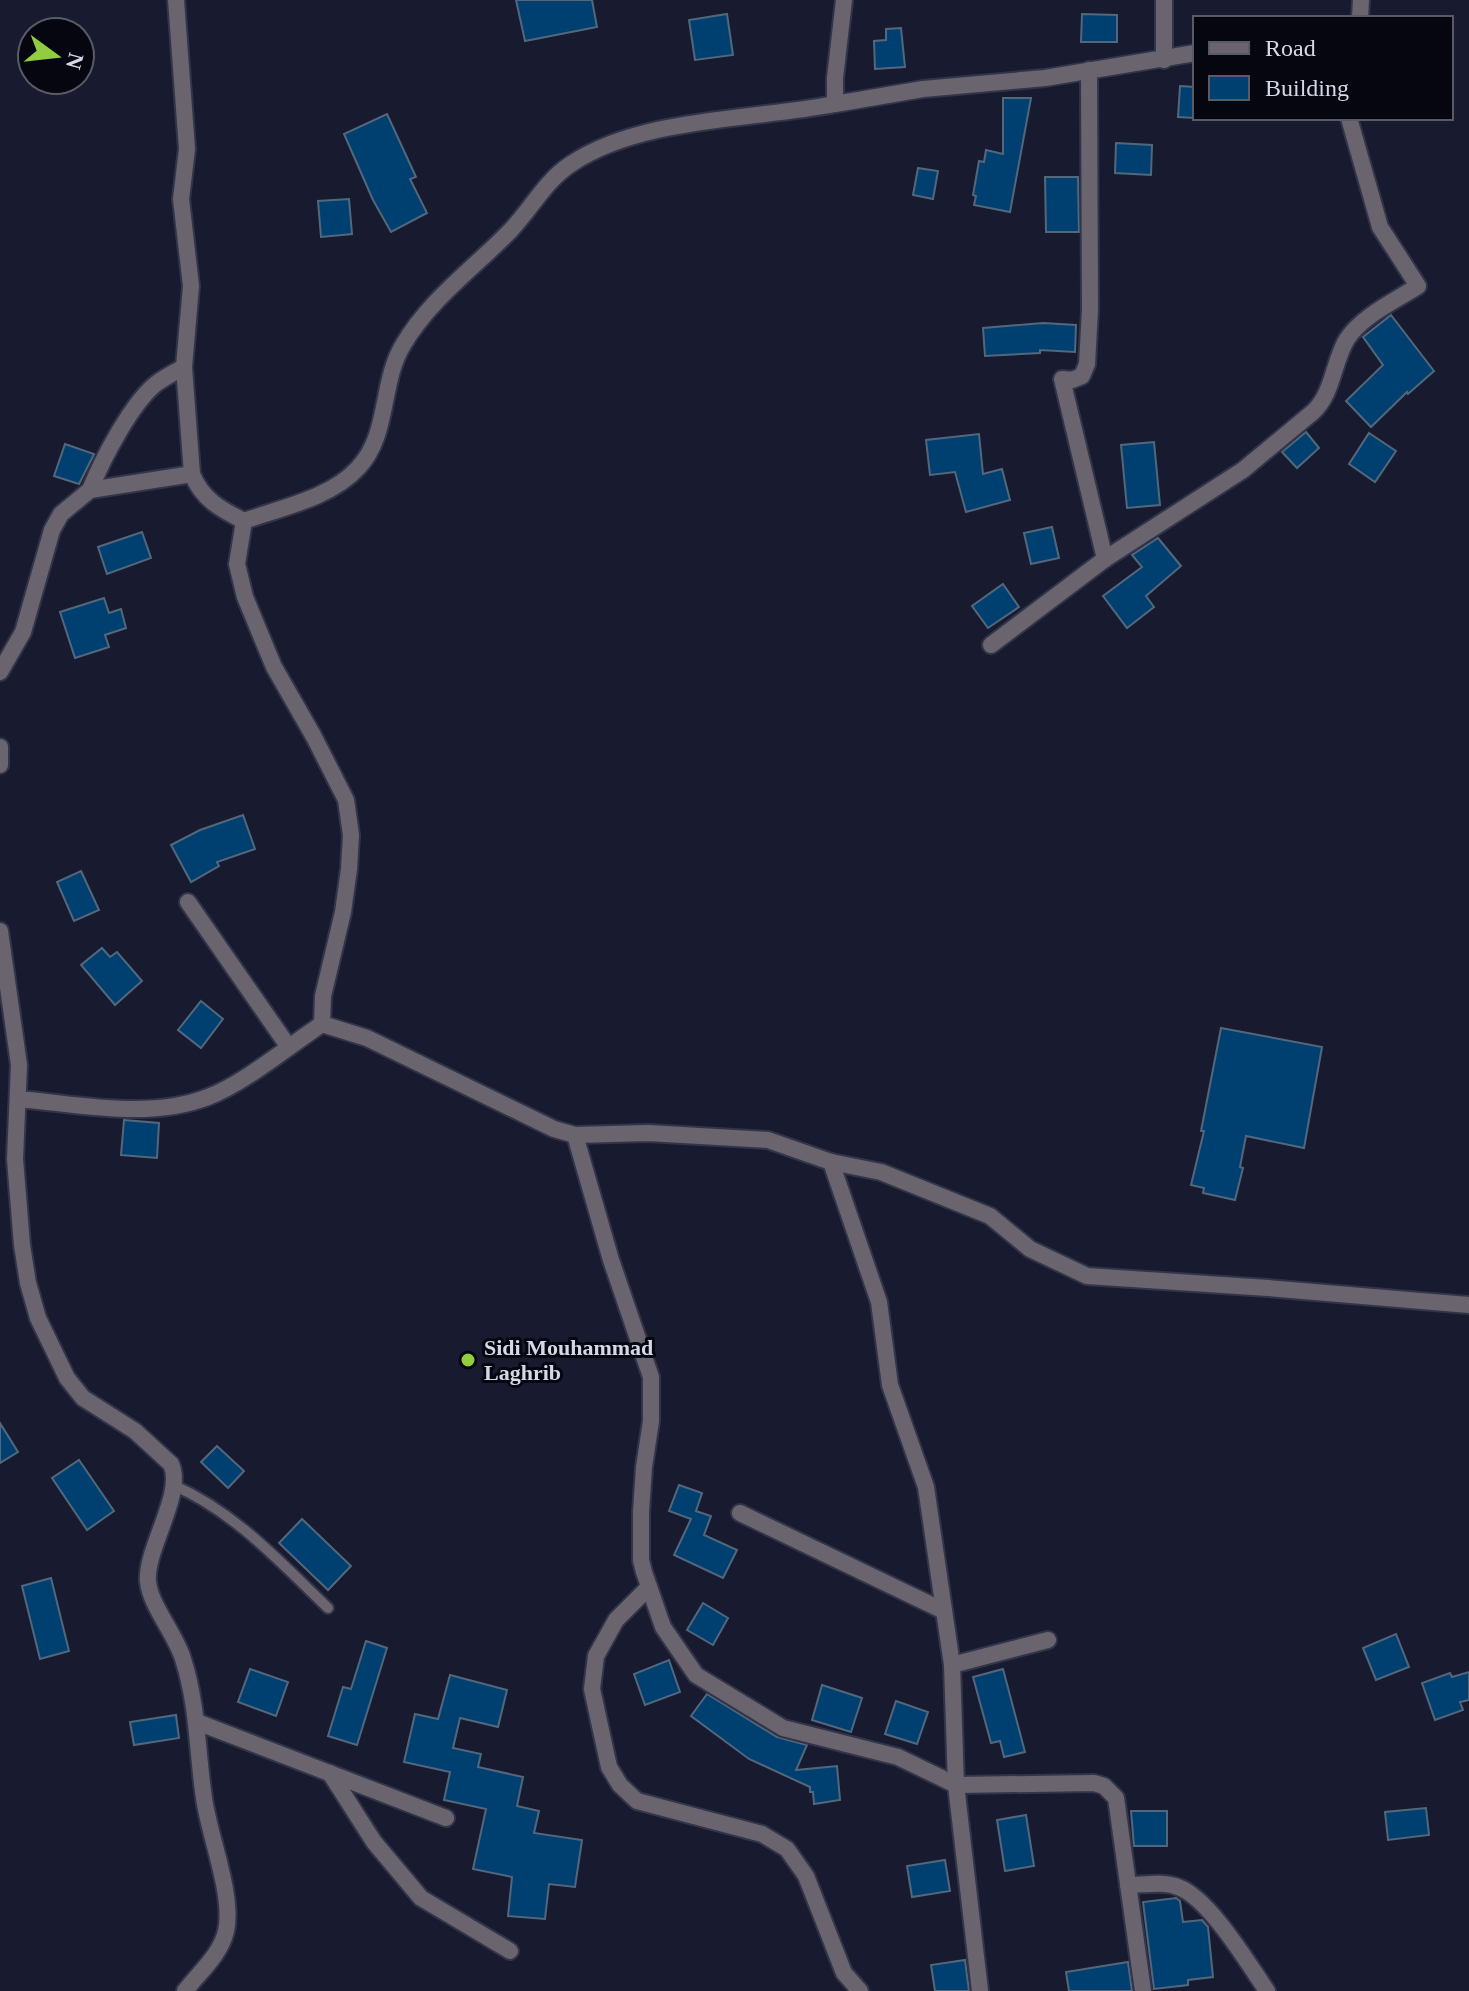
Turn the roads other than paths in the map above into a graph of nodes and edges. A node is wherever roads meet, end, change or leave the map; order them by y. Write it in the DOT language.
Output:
graph roads {
  1 [pos="176,0"];
  2 [pos="844,0"];
  3 [pos="1164,0"];
  4 [pos="1193,53"];
  5 [pos="1164,60"];
  6 [pos="1089,70"];
  7 [pos="835,104"];
  8 [pos="1350,120"];
  9 [pos="184,367"];
  10 [pos="192,474"];
  11 [pos="90,490"];
  12 [pos="244,521"];
  13 [pos="1105,559"];
  14 [pos="991,645"];
  15 [pos="0,672"];
  16 [pos="0,747"];
  17 [pos="0,765"];
  18 [pos="188,902"];
  19 [pos="0,931"];
  20 [pos="322,1024"];
  21 [pos="288,1046"];
  22 [pos="18,1099"];
  23 [pos="575,1135"];
  24 [pos="831,1162"];
  25 [pos="1469,1305"];
  26 [pos="173,1485"];
  27 [pos="740,1513"];
  28 [pos="649,1587"];
  29 [pos="328,1608"];
  30 [pos="944,1611"];
  31 [pos="1048,1640"];
  32 [pos="952,1665"];
  33 [pos="197,1722"];
  34 [pos="330,1773"];
  35 [pos="956,1785"];
  36 [pos="446,1818"];
  37 [pos="1128,1885"];
  38 [pos="510,1951"];
  39 [pos="185,1991"];
  40 [pos="860,1991"];
  41 [pos="980,1991"];
  42 [pos="1143,1991"];
  43 [pos="1267,1991"];
  1 -- 9 [label="street"];
  2 -- 7 [label="street"];
  3 -- 5 [label="street"];
  4 -- 5 [label="street"];
  5 -- 6 [label="street"];
  6 -- 7 [label="street"];
  6 -- 13 [label="street"];
  7 -- 12 [label="street"];
  8 -- 13 [label="street"];
  9 -- 10 [label="street"];
  9 -- 11 [label="street"];
  10 -- 11 [label="street"];
  10 -- 12 [label="street"];
  11 -- 15 [label="street"];
  12 -- 20 [label="street"];
  13 -- 14 [label="street"];
  16 -- 17 [label="street"];
  18 -- 21 [label="street"];
  19 -- 22 [label="street"];
  20 -- 21 [label="street"];
  20 -- 23 [label="street"];
  21 -- 22 [label="street"];
  22 -- 26 [label="street"];
  23 -- 24 [label="street"];
  23 -- 28 [label="street"];
  24 -- 25 [label="street"];
  24 -- 30 [label="street"];
  26 -- 29 [label="lane"];
  26 -- 33 [label="street"];
  27 -- 30 [label="street"];
  28 -- 35 [label="street"];
  28 -- 40 [label="street"];
  30 -- 32 [label="street"];
  31 -- 32 [label="street"];
  32 -- 35 [label="street"];
  33 -- 34 [label="street"];
  33 -- 39 [label="street"];
  34 -- 36 [label="street"];
  34 -- 38 [label="street"];
  35 -- 37 [label="street"];
  35 -- 41 [label="street"];
  37 -- 42 [label="street"];
  37 -- 43 [label="street"];
}
